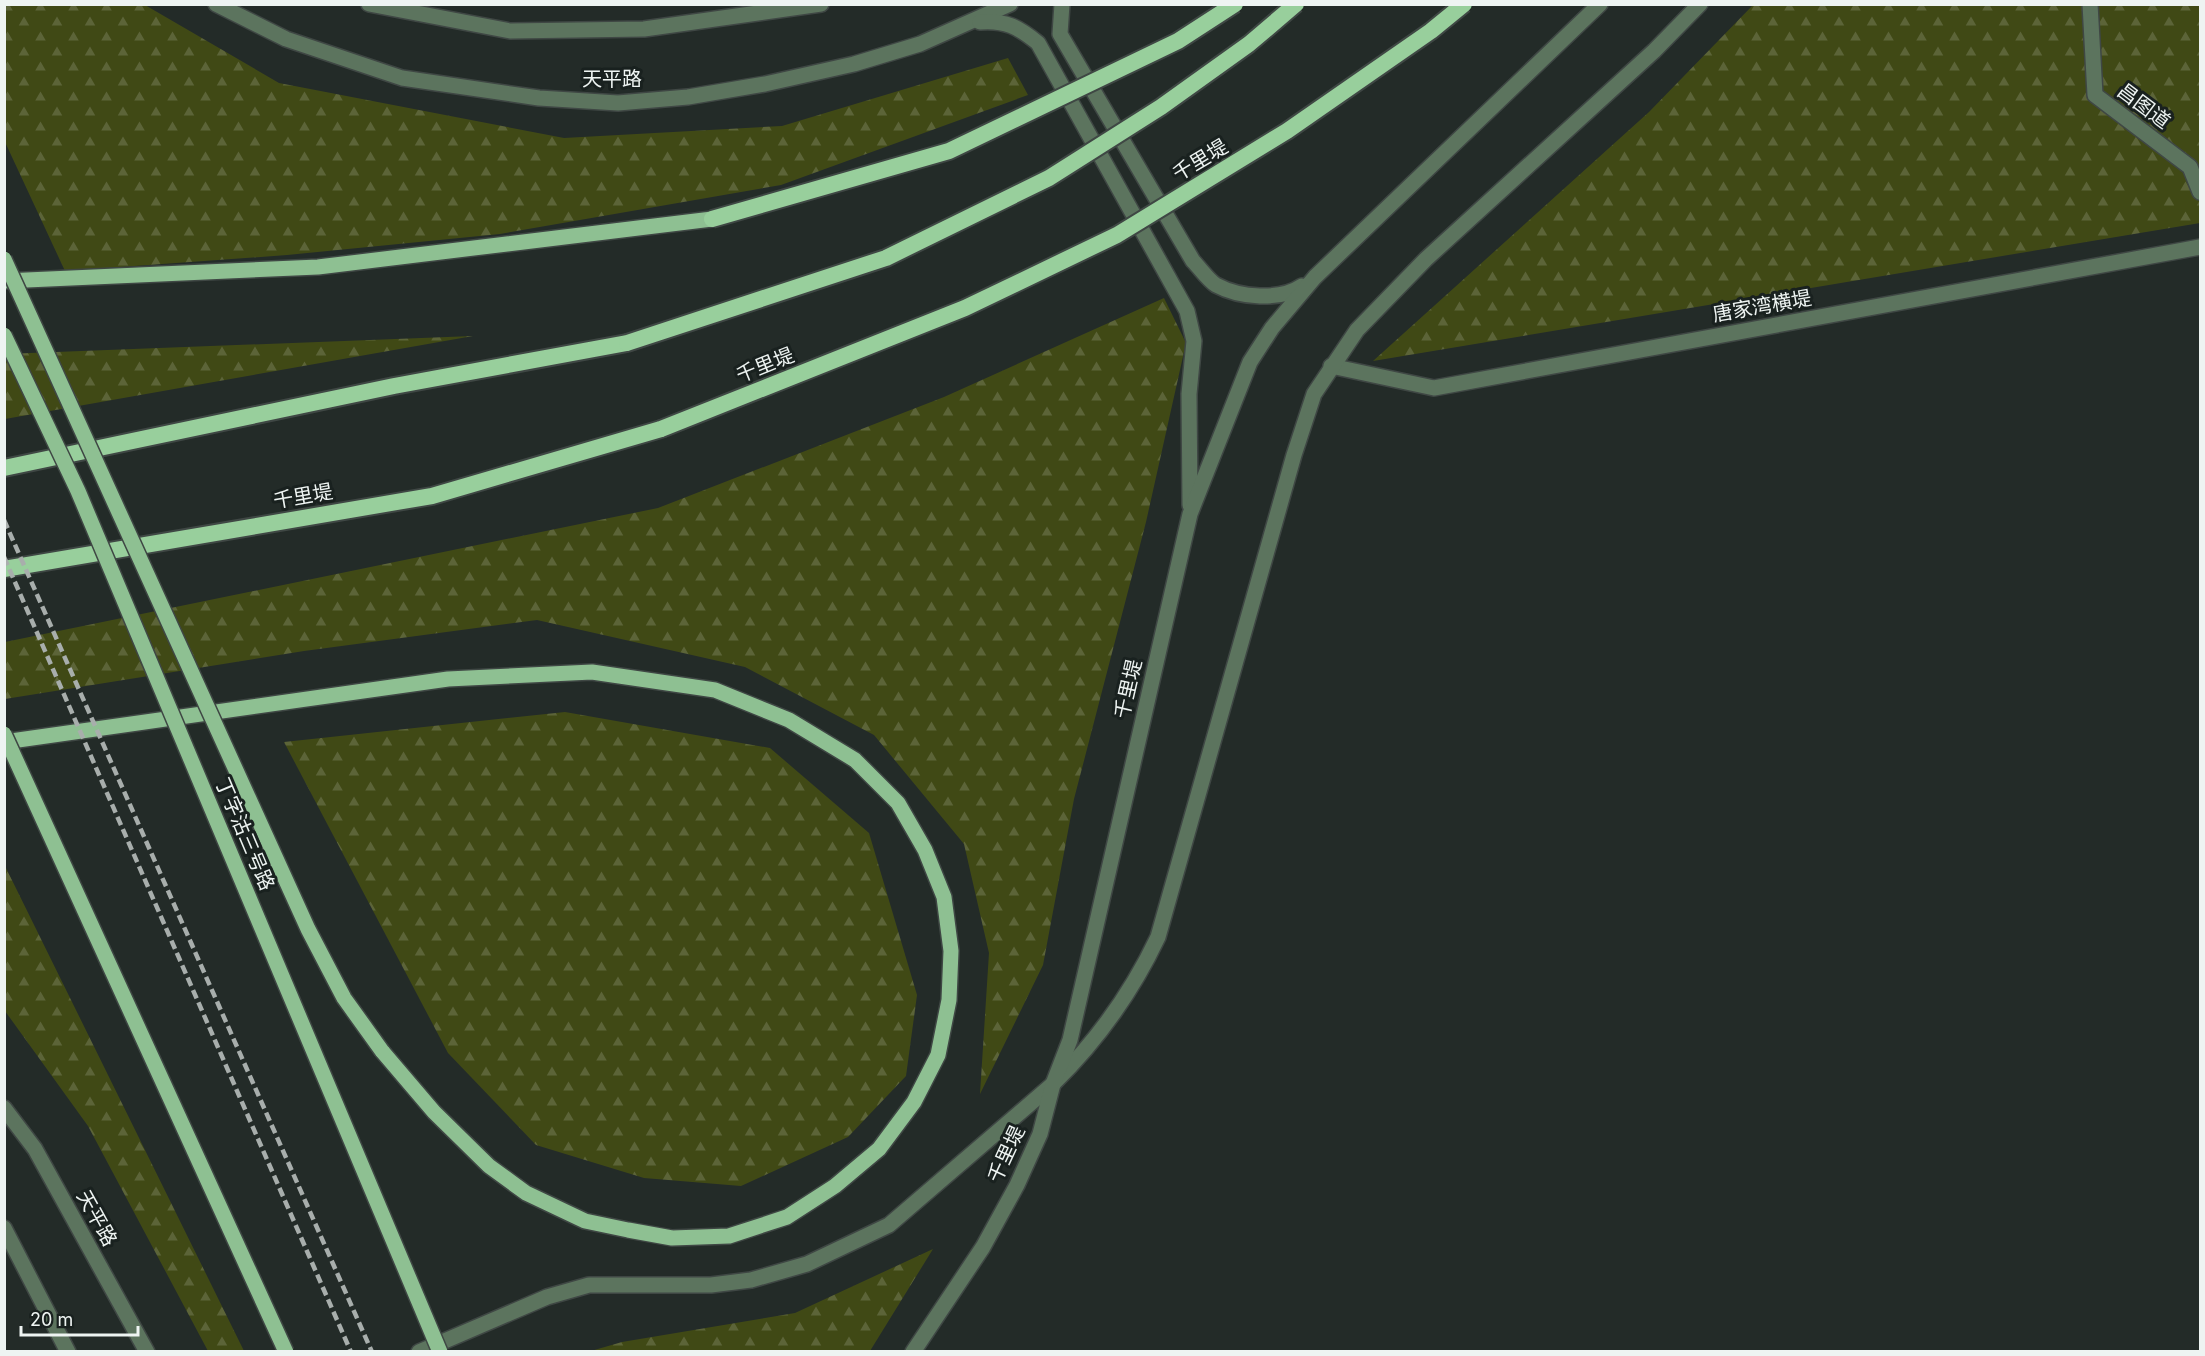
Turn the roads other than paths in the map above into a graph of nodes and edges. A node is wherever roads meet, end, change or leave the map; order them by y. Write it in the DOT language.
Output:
graph roads {
  1 [pos="216,4"];
  2 [pos="369,4"];
  3 [pos="821,4"];
  4 [pos="1010,4"];
  5 [pos="1062,4"];
  6 [pos="1235,4"];
  7 [pos="1296,4"];
  8 [pos="1464,4"];
  9 [pos="1600,4"];
  10 [pos="1700,4"];
  11 [pos="2090,4"];
  12 [pos="972,23"];
  13 [pos="2200,192"];
  14 [pos="712,219"];
  15 [pos="2200,247"];
  16 [pos="4,259"];
  17 [pos="1315,278"];
  18 [pos="4,280"];
  19 [pos="4,335"];
  20 [pos="1331,366"];
  21 [pos="4,468"];
  22 [pos="1190,514"];
  23 [pos="4,569"];
  24 [pos="4,734"];
  25 [pos="4,742"];
  26 [pos="1053,1084"];
  27 [pos="4,1108"];
  28 [pos="4,1228"];
  29 [pos="68,1352"];
  30 [pos="147,1352"];
  31 [pos="286,1352"];
  32 [pos="419,1352"];
  33 [pos="440,1352"];
  34 [pos="913,1352"];
  1 -- 12 [label="street, 天平路"];
  2 -- 3 [label="street"];
  4 -- 12 [label="street, 天平路"];
  5 -- 17 [label="street"];
  6 -- 14 [label="highway, bridge"];
  7 -- 21 [label="highway, bridge"];
  8 -- 23 [label="highway, 千里堤, bridge"];
  9 -- 17 [label="street, 千里堤"];
  10 -- 20 [label="street"];
  11 -- 13 [label="street, 昌图道"];
  12 -- 22 [label="street"];
  14 -- 18 [label="main road"];
  15 -- 20 [label="street, 唐家湾横堤"];
  16 -- 25 [label="main road, bridge"];
  17 -- 22 [label="street, 千里堤"];
  19 -- 33 [label="main road, 丁字沽三号路, bridge"];
  20 -- 26 [label="street"];
  22 -- 26 [label="street, 千里堤"];
  24 -- 31 [label="main road, bridge"];
  26 -- 32 [label="street"];
  26 -- 34 [label="street, 千里堤"];
  27 -- 30 [label="street, 天平路"];
  28 -- 29 [label="street"];
}
